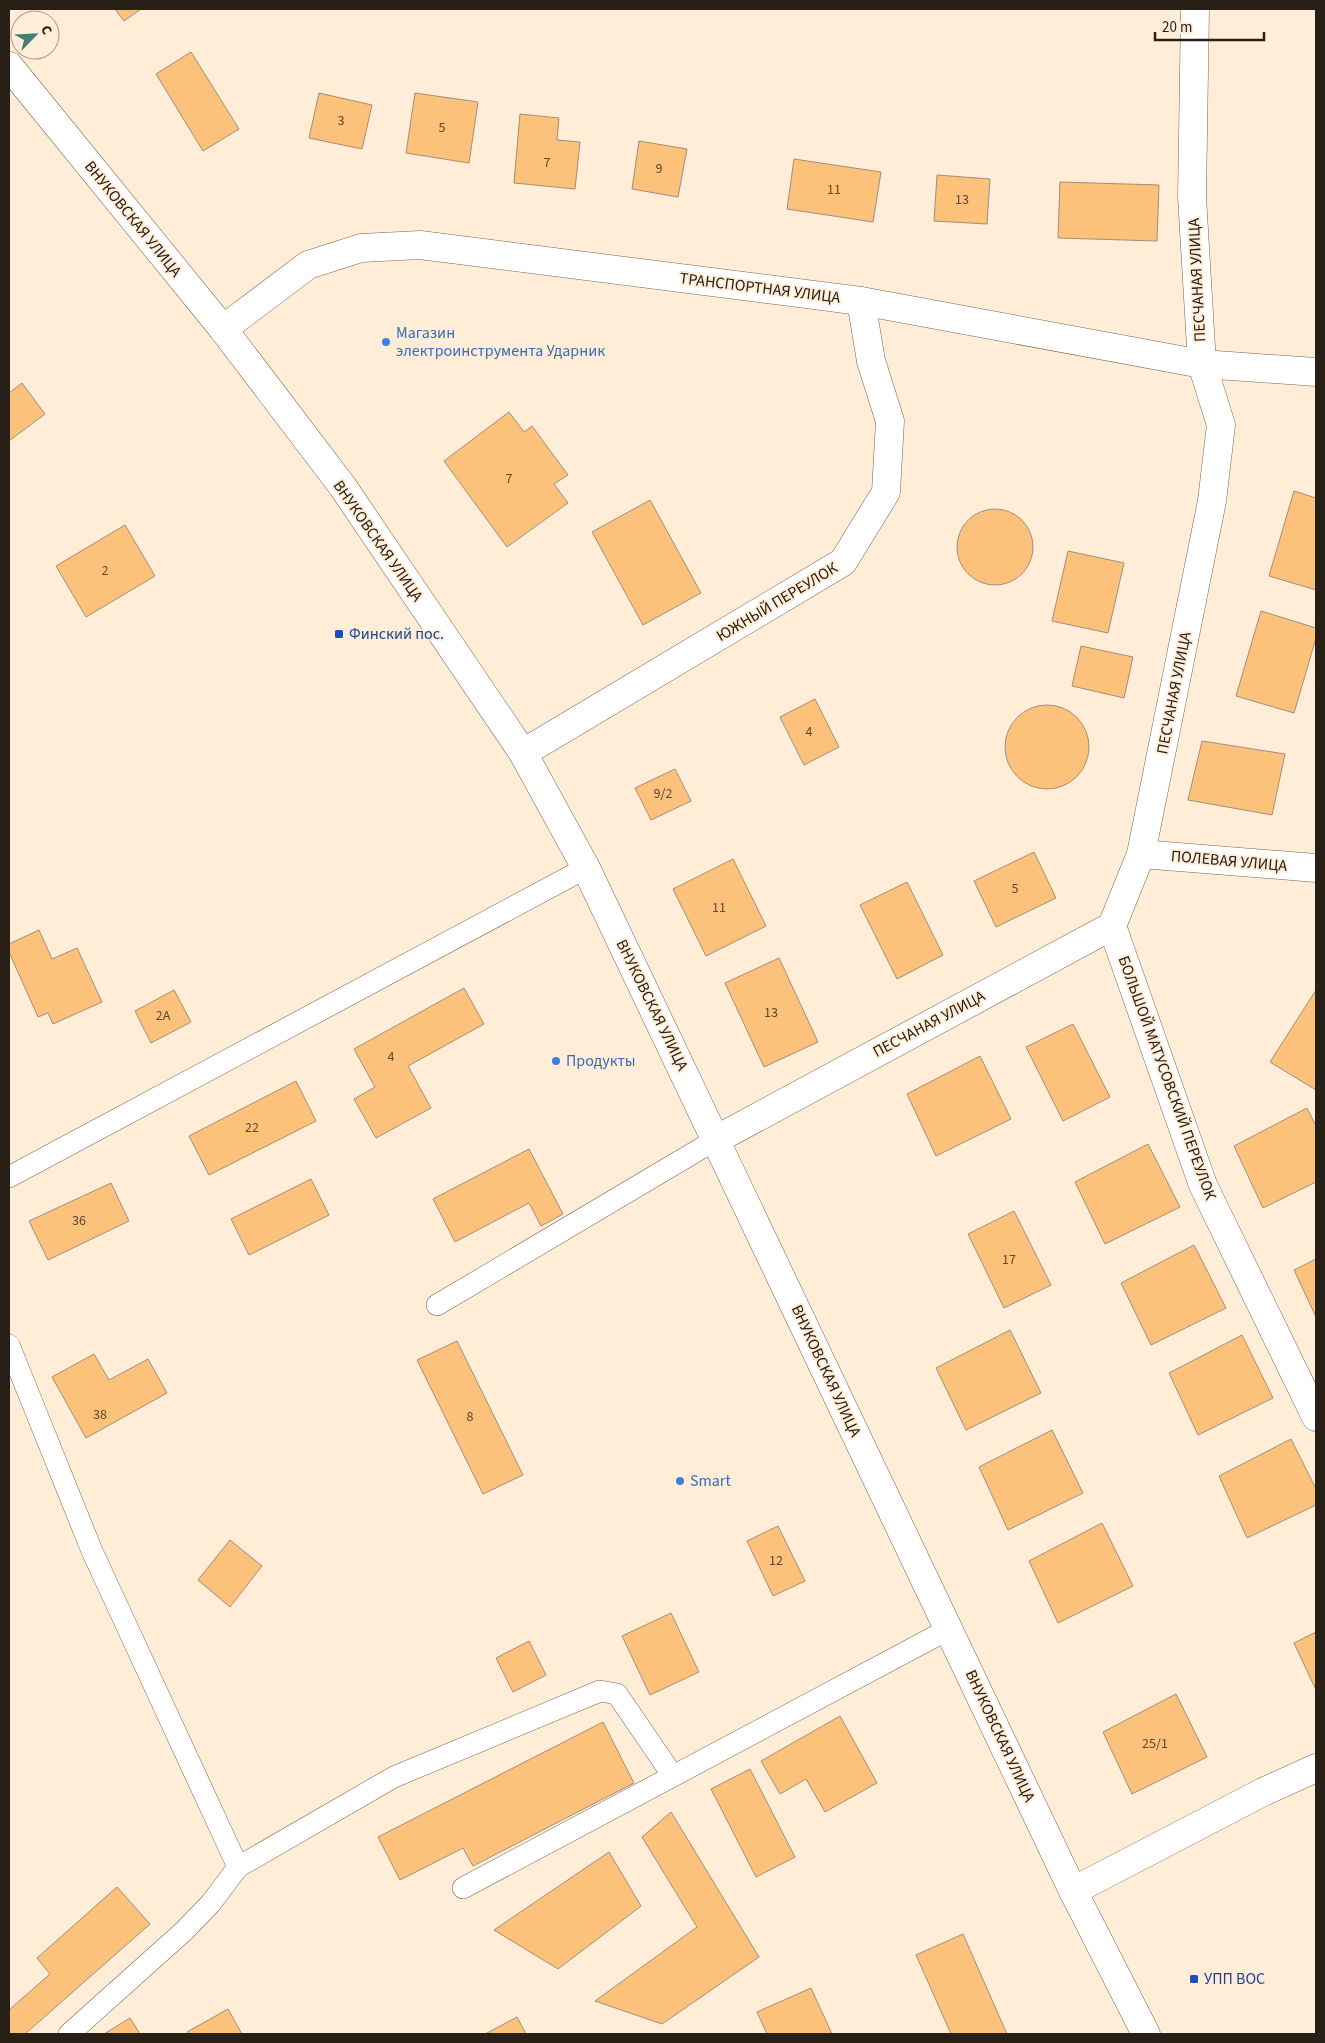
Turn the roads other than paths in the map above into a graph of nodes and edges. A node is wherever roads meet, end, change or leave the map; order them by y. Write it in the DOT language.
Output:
graph roads {
  1 [pos="1194,9"];
  2 [pos="9,66"];
  3 [pos="861,300"];
  4 [pos="223,329"];
  5 [pos="1202,364"];
  6 [pos="1316,372"];
  7 [pos="523,753"];
  8 [pos="1141,854"];
  9 [pos="586,868"];
  10 [pos="1316,868"];
  11 [pos="1112,926"];
  12 [pos="717,1139"];
  13 [pos="9,1177"];
  14 [pos="437,1305"];
  15 [pos="9,1345"];
  16 [pos="1316,1417"];
  17 [pos="949,1629"];
  18 [pos="1316,1768"];
  19 [pos="673,1776"];
  20 [pos="238,1867"];
  21 [pos="463,1888"];
  22 [pos="1073,1891"];
  23 [pos="70,2034"];
  24 [pos="1146,2034"];
  1 -- 5 [label="street, ПЕСЧАНАЯ УЛИЦА"];
  2 -- 4 [label="street, ВНУКОВСКАЯ УЛИЦА"];
  3 -- 4 [label="street, ТРАНСПОРТНАЯ УЛИЦА"];
  3 -- 5 [label="street, ТРАНСПОРТНАЯ УЛИЦА"];
  3 -- 7 [label="street, ЮЖНЫЙ ПЕРЕУЛОК"];
  4 -- 7 [label="street, ВНУКОВСКАЯ УЛИЦА"];
  5 -- 6 [label="street, ТРАНСПОРТНАЯ УЛИЦА"];
  5 -- 8 [label="street, ПЕСЧАНАЯ УЛИЦА"];
  7 -- 9 [label="street, ВНУКОВСКАЯ УЛИЦА"];
  8 -- 10 [label="street, ПОЛЕВАЯ УЛИЦА"];
  8 -- 11 [label="street, ПЕСЧАНАЯ УЛИЦА"];
  9 -- 12 [label="street, ВНУКОВСКАЯ УЛИЦА"];
  9 -- 13 [label="lane"];
  11 -- 12 [label="street, ПЕСЧАНАЯ УЛИЦА"];
  11 -- 16 [label="street, БОЛЬШОЙ МАТУСОВСКИЙ ПЕРЕУЛОК"];
  12 -- 14 [label="lane"];
  12 -- 17 [label="street, ВНУКОВСКАЯ УЛИЦА"];
  15 -- 20 [label="lane"];
  17 -- 19 [label="lane"];
  17 -- 22 [label="street, ВНУКОВСКАЯ УЛИЦА"];
  18 -- 22 [label="street"];
  19 -- 20 [label="lane"];
  19 -- 21 [label="lane"];
  20 -- 23 [label="lane"];
  22 -- 24 [label="street, ВНУКОВСКАЯ УЛИЦА"];
}
